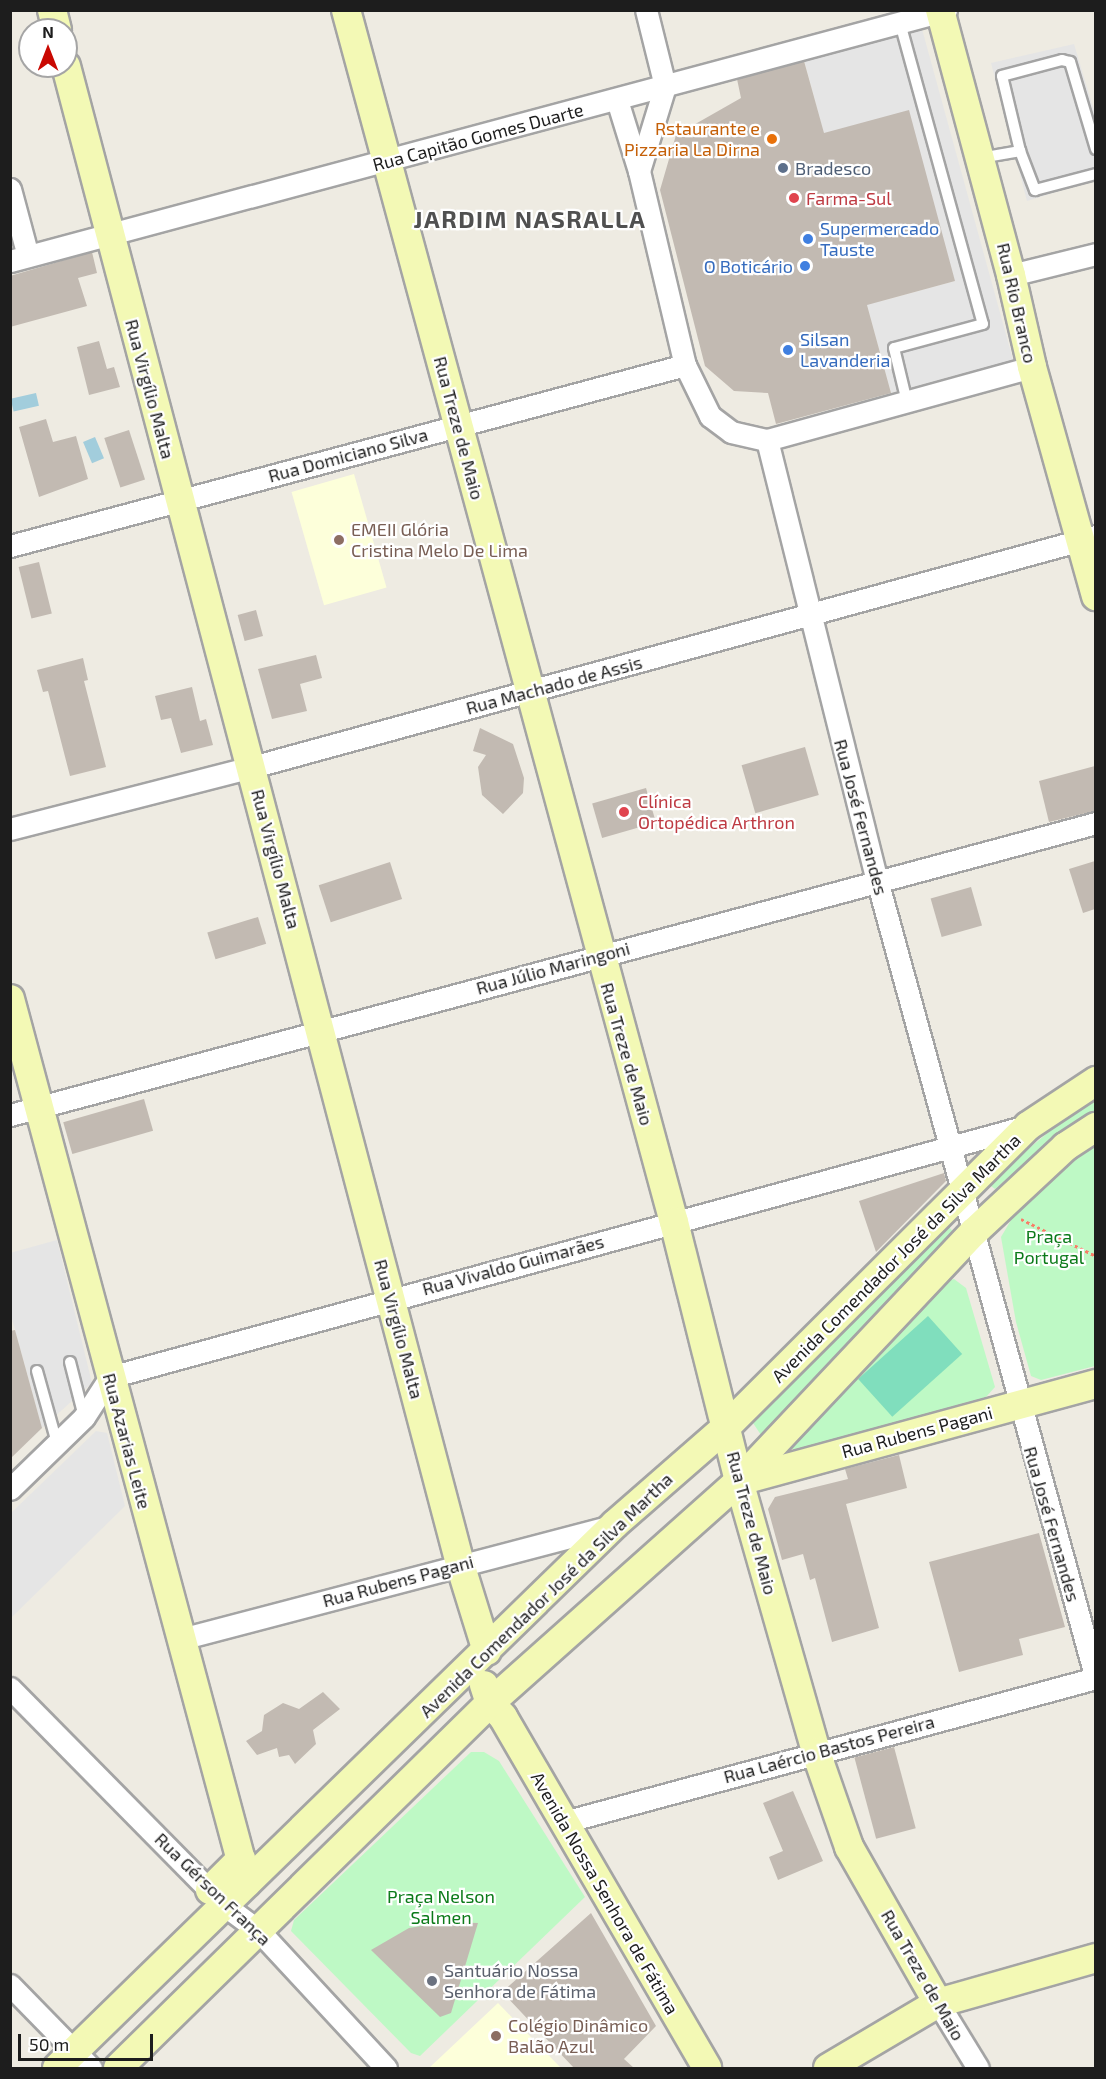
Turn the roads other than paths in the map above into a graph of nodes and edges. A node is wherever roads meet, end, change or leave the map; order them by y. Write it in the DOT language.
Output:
graph roads {
  1 [pos="346,10"];
  2 [pos="646,10"];
  3 [pos="942,11"];
  4 [pos="900,23"];
  5 [pos="69,78"];
  6 [pos="665,86"];
  7 [pos="617,100"];
  8 [pos="1095,149"];
  9 [pos="1020,151"];
  10 [pos="980,158"];
  11 [pos="385,162"];
  12 [pos="639,171"];
  13 [pos="1095,174"];
  14 [pos="10,189"];
  15 [pos="109,235"];
  16 [pos="1095,254"];
  17 [pos="19,259"];
  18 [pos="1011,275"];
  19 [pos="685,365"];
  20 [pos="1032,367"];
  21 [pos="907,402"];
  22 [pos="459,424"];
  23 [pos="767,440"];
  24 [pos="180,500"];
  25 [pos="1089,538"];
  26 [pos="10,546"];
  27 [pos="1095,596"];
  28 [pos="808,617"];
  29 [pos="529,691"];
  30 [pos="252,767"];
  31 [pos="1095,823"];
  32 [pos="10,829"];
  33 [pos="877,880"];
  34 [pos="599,955"];
  35 [pos="10,999"];
  36 [pos="321,1031"];
  37 [pos="1095,1081"];
  38 [pos="39,1107"];
  39 [pos="10,1115"];
  40 [pos="1028,1126"];
  41 [pos="1095,1127"];
  42 [pos="950,1145"];
  43 [pos="962,1191"];
  44 [pos="674,1222"];
  45 [pos="974,1232"];
  46 [pos="391,1298"];
  47 [pos="69,1362"];
  48 [pos="37,1371"];
  49 [pos="110,1377"];
  50 [pos="1095,1384"];
  51 [pos="1018,1404"];
  52 [pos="84,1417"];
  53 [pos="726,1427"];
  54 [pos="57,1443"];
  55 [pos="739,1481"];
  56 [pos="10,1489"];
  57 [pos="615,1524"];
  58 [pos="460,1564"];
  59 [pos="181,1639"];
  60 [pos="487,1651"];
  61 [pos="1095,1678"];
  62 [pos="516,1680"];
  63 [pos="10,1688"];
  64 [pos="496,1710"];
  65 [pos="816,1752"];
  66 [pos="564,1822"];
  67 [pos="298,1832"];
  68 [pos="273,1858"];
  69 [pos="241,1860"];
  70 [pos="327,1860"];
  71 [pos="217,1898"];
  72 [pos="281,1910"];
  73 [pos="259,1931"];
  74 [pos="1095,1958"];
  75 [pos="10,1985"];
  76 [pos="938,2003"];
  77 [pos="74,2063"];
  78 [pos="118,2068"];
  79 [pos="386,2068"];
  80 [pos="707,2068"];
  81 [pos="828,2068"];
  82 [pos="978,2068"];
  1 -- 11 [label="street, Rua Treze de Maio"];
  2 -- 6 [label="street"];
  3 -- 4 [label="street, Rua Capitão Gomes Duarte"];
  3 -- 10 [label="street, Rua Rio Branco"];
  4 -- 6 [label="street, Rua Capitão Gomes Duarte"];
  4 -- 21 [label="lane"];
  5 -- 15 [label="street, Rua Virgílio Malta"];
  6 -- 7 [label="street, Rua Capitão Gomes Duarte"];
  6 -- 12 [label="street"];
  7 -- 11 [label="street, Rua Capitão Gomes Duarte"];
  7 -- 12 [label="street"];
  8 -- 9 [label="lane"];
  9 -- 10 [label="lane"];
  9 -- 13 [label="lane"];
  10 -- 18 [label="street, Rua Rio Branco"];
  11 -- 15 [label="street, Rua Capitão Gomes Duarte"];
  11 -- 22 [label="street, Rua Treze de Maio"];
  12 -- 19 [label="street"];
  14 -- 17 [label="street"];
  15 -- 17 [label="street, Rua Capitão Gomes Duarte"];
  15 -- 24 [label="street, Rua Virgílio Malta"];
  16 -- 18 [label="street"];
  18 -- 20 [label="street, Rua Rio Branco"];
  19 -- 22 [label="street, Rua Domiciano Silva"];
  19 -- 23 [label="street"];
  20 -- 21 [label="street"];
  20 -- 25 [label="street, Rua Rio Branco"];
  21 -- 23 [label="street"];
  22 -- 24 [label="street, Rua Domiciano Silva"];
  22 -- 29 [label="street, Rua Treze de Maio"];
  23 -- 28 [label="street, Rua José Fernandes"];
  24 -- 26 [label="street, Rua Domiciano Silva"];
  24 -- 30 [label="street, Rua Virgílio Malta"];
  25 -- 27 [label="street, Rua Rio Branco"];
  25 -- 28 [label="street, Rua Machado de Assis"];
  28 -- 29 [label="street, Rua Machado de Assis"];
  28 -- 33 [label="street, Rua José Fernandes"];
  29 -- 30 [label="street, Rua Machado de Assis"];
  29 -- 34 [label="street, Rua Treze de Maio"];
  30 -- 32 [label="street, Rua Machado de Assis"];
  30 -- 36 [label="street, Rua Virgílio Malta"];
  31 -- 33 [label="street, Rua Júlio Maringoni"];
  33 -- 34 [label="street, Rua Júlio Maringoni"];
  33 -- 42 [label="street, Rua José Fernandes"];
  34 -- 36 [label="street, Rua Júlio Maringoni"];
  34 -- 44 [label="street, Rua Treze de Maio"];
  35 -- 38 [label="street, Rua Azarias Leite"];
  36 -- 38 [label="street, Rua Júlio Maringoni"];
  36 -- 46 [label="street, Rua Virgílio Malta"];
  37 -- 40 [label="street, Avenida Comendador José da Silva Martha"];
  38 -- 39 [label="street, Rua Júlio Maringoni"];
  38 -- 49 [label="street, Rua Azarias Leite"];
  40 -- 42 [label="street, Rua Vivaldo Guimarães"];
  40 -- 43 [label="street, Avenida Comendador José da Silva Martha"];
  41 -- 45 [label="street, Avenida Comendador José da Silva Martha"];
  42 -- 43 [label="street, Rua José Fernandes"];
  42 -- 44 [label="street, Rua Vivaldo Guimarães"];
  43 -- 45 [label="street, Rua José Fernandes"];
  43 -- 53 [label="street, Avenida Comendador José da Silva Martha"];
  44 -- 46 [label="street, Rua Vivaldo Guimarães"];
  44 -- 53 [label="street, Rua Treze de Maio"];
  45 -- 51 [label="street"];
  45 -- 55 [label="street, Avenida Comendador José da Silva Martha"];
  46 -- 49 [label="street, Rua Vivaldo Guimarães"];
  46 -- 58 [label="street, Rua Virgílio Malta"];
  47 -- 52 [label="lane"];
  48 -- 54 [label="lane"];
  49 -- 52 [label="street"];
  49 -- 59 [label="street, Rua Azarias Leite"];
  50 -- 51 [label="street, Rua Rubens Pagani"];
  51 -- 55 [label="street, Rua Rubens Pagani"];
  51 -- 61 [label="street, Rua José Fernandes"];
  52 -- 54 [label="street"];
  53 -- 55 [label="street, Rua Treze de Maio"];
  53 -- 57 [label="street, Avenida Comendador José da Silva Martha"];
  54 -- 56 [label="street"];
  55 -- 62 [label="street, Avenida Comendador José da Silva Martha"];
  55 -- 65 [label="street, Rua Treze de Maio"];
  57 -- 58 [label="street, Rua Rubens Pagani"];
  57 -- 60 [label="street, Avenida Comendador José da Silva Martha"];
  58 -- 59 [label="street, Rua Rubens Pagani"];
  58 -- 60 [label="street, Rua Virgílio Malta"];
  59 -- 69 [label="street, Rua Azarias Leite"];
  60 -- 62 [label="street"];
  60 -- 64 [label="street, Avenida Nossa Senhora de Fátima"];
  60 -- 67 [label="street, Avenida Comendador José da Silva Martha"];
  61 -- 65 [label="street, Rua Laércio Bastos Pereira"];
  62 -- 64 [label="street"];
  63 -- 71 [label="street, Rua Gérson França"];
  64 -- 66 [label="street, Avenida Nossa Senhora de Fátima"];
  64 -- 70 [label="street"];
  65 -- 66 [label="street, Rua Laércio Bastos Pereira"];
  65 -- 76 [label="street, Rua Treze de Maio"];
  66 -- 80 [label="street, Avenida Nossa Senhora de Fátima"];
  67 -- 68 [label="street, Avenida Comendador José da Silva Martha"];
  67 -- 70 [label="street"];
  68 -- 69 [label="street"];
  68 -- 69 [label="street, Avenida Comendador José da Silva Martha"];
  68 -- 72 [label="street"];
  69 -- 71 [label="street, Avenida Comendador José da Silva Martha"];
  70 -- 72 [label="street"];
  71 -- 73 [label="street, Rua Gérson França"];
  71 -- 77 [label="street, Avenida Comendador José da Silva Martha"];
  72 -- 73 [label="street"];
  73 -- 78 [label="street"];
  73 -- 79 [label="street, Rua Gérson França"];
  74 -- 76 [label="street"];
  75 -- 77 [label="street"];
  76 -- 81 [label="street"];
  76 -- 82 [label="street, Rua Treze de Maio"];
}
